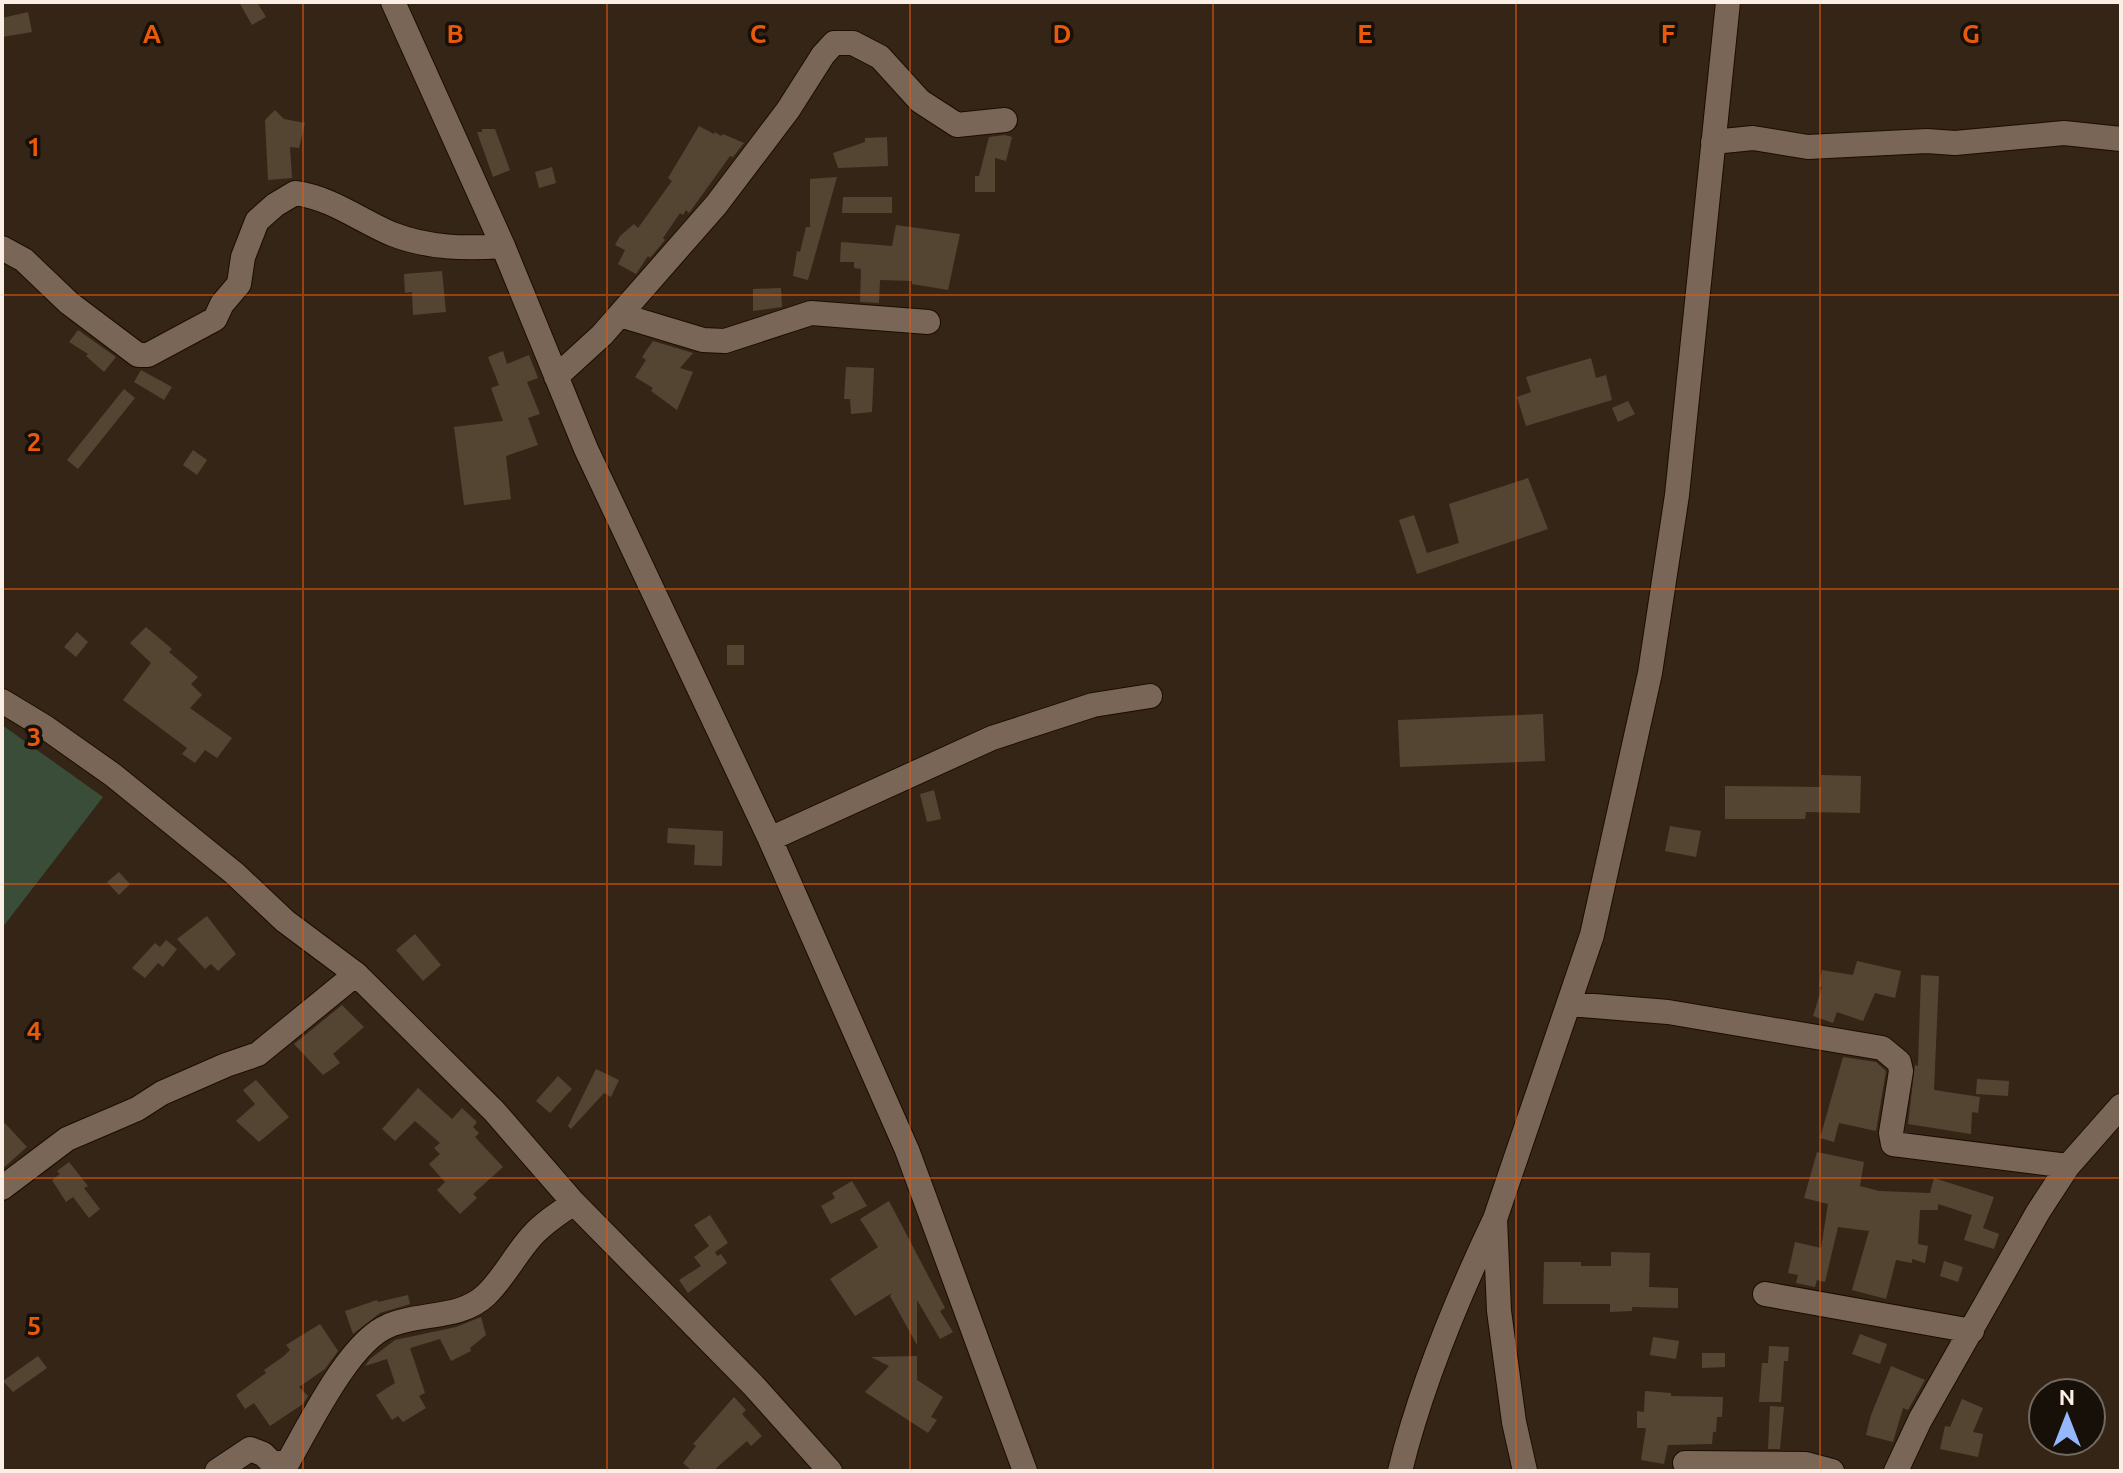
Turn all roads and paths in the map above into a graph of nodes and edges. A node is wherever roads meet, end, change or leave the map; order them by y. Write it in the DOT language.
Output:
graph roads {
  1 [pos="393,2"];
  2 [pos="1728,2"];
  3 [pos="1005,120"];
  4 [pos="2121,139"];
  5 [pos="1713,142"];
  6 [pos="503,246"];
  7 [pos="2,248"];
  8 [pos="620,315"];
  9 [pos="928,322"];
  10 [pos="556,377"];
  11 [pos="1150,696"];
  12 [pos="2,701"];
  13 [pos="770,839"];
  14 [pos="356,974"];
  15 [pos="1569,1004"];
  16 [pos="2121,1106"];
  17 [pos="2068,1166"];
  18 [pos="2,1188"];
  19 [pos="574,1203"];
  20 [pos="1495,1219"];
  21 [pos="1765,1294"];
  22 [pos="1972,1331"];
  23 [pos="1685,1463"];
  24 [pos="284,1467"];
  25 [pos="217,1471"];
  26 [pos="830,1471"];
  27 [pos="1025,1471"];
  28 [pos="1400,1471"];
  29 [pos="1525,1471"];
  30 [pos="1832,1471"];
  31 [pos="1896,1471"];
  1 -- 6 [label="street"];
  2 -- 5 [label="street"];
  3 -- 8 [label="street"];
  4 -- 5 [label="street"];
  5 -- 15 [label="street"];
  6 -- 7 [label="street"];
  6 -- 10 [label="street"];
  8 -- 9 [label="street"];
  8 -- 10 [label="street"];
  10 -- 13 [label="street"];
  11 -- 13 [label="street"];
  12 -- 14 [label="street"];
  13 -- 27 [label="street"];
  14 -- 18 [label="street"];
  14 -- 19 [label="street"];
  15 -- 17 [label="street"];
  15 -- 20 [label="street"];
  16 -- 17 [label="street"];
  17 -- 22 [label="street"];
  19 -- 24 [label="street"];
  19 -- 26 [label="street"];
  20 -- 28 [label="street"];
  20 -- 29 [label="street"];
  21 -- 22 [label="street"];
  22 -- 31 [label="street"];
  23 -- 30 [label="street"];
  24 -- 25 [label="street"];
}
